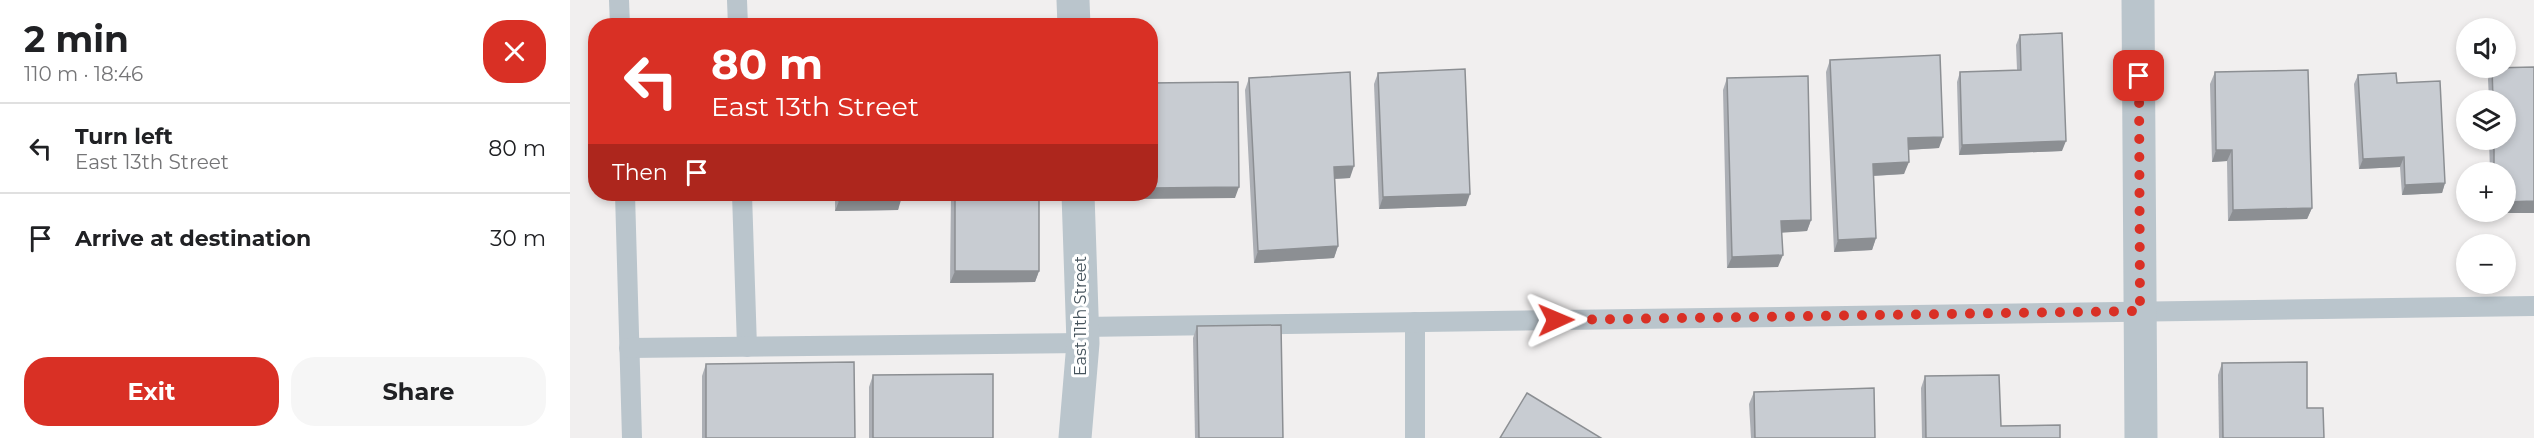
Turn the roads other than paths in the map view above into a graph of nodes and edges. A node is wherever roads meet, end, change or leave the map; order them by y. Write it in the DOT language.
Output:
graph roads {
  1 [pos="619,0"];
  2 [pos="737,0"];
  3 [pos="1073,0"];
  4 [pos="2138,0"];
  5 [pos="620,18"];
  6 [pos="738,18"];
  7 [pos="1074,18"];
  8 [pos="625,201"];
  9 [pos="742,201"];
  10 [pos="1078,201"];
  11 [pos="2534,306"];
  12 [pos="2140,311"];
  13 [pos="1414,322"];
  14 [pos="1082,335"];
  15 [pos="747,347"];
  16 [pos="629,348"];
  17 [pos="632,438"];
  18 [pos="1075,438"];
  19 [pos="1415,438"];
  20 [pos="2141,438"];
  1 -- 5 [label="lane"];
  2 -- 6 [label="lane"];
  3 -- 7 [label="street"];
  4 -- 12 [label="street"];
  8 -- 16 [label="lane"];
  9 -- 15 [label="lane"];
  10 -- 14 [label="street, East 11th Street"];
  11 -- 12 [label="lane"];
  12 -- 13 [label="lane"];
  12 -- 20 [label="street"];
  13 -- 14 [label="lane"];
  13 -- 19 [label="lane"];
  14 -- 15 [label="lane"];
  14 -- 18 [label="street, East 11th Street"];
  15 -- 16 [label="lane"];
  16 -- 17 [label="lane"];
}
